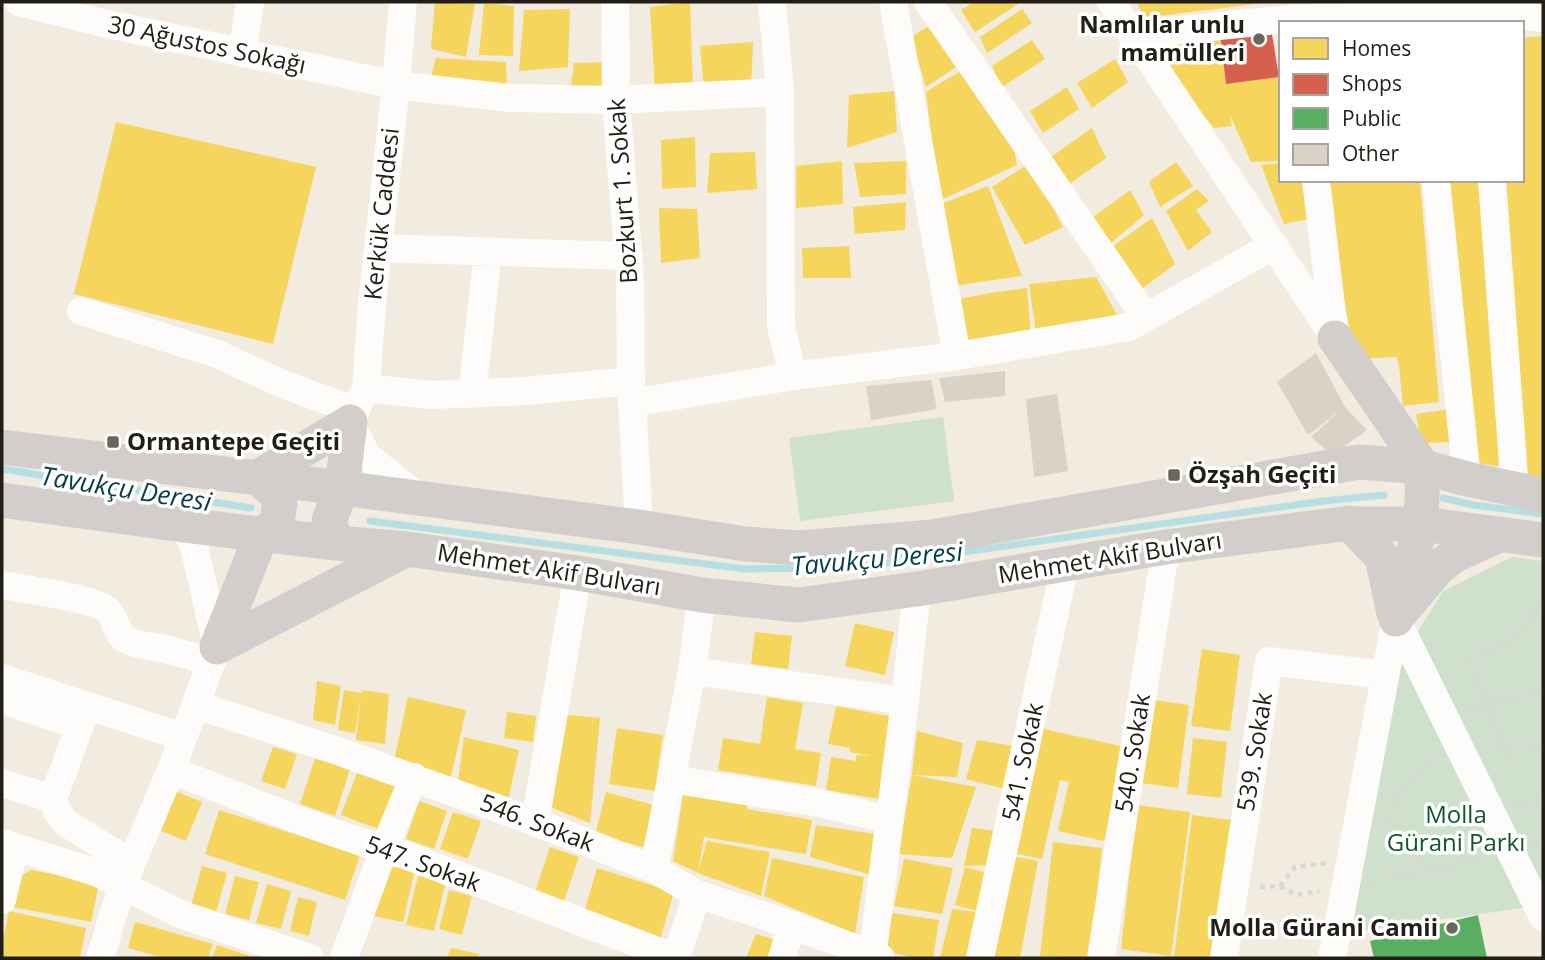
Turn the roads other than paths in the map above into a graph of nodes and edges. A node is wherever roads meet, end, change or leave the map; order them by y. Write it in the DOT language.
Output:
graph roads {
  1 [pos="19,2"];
  2 [pos="250,2"];
  3 [pos="403,2"];
  4 [pos="615,2"];
  5 [pos="772,2"];
  6 [pos="893,2"];
  7 [pos="928,2"];
  8 [pos="1111,2"];
  9 [pos="105,12"];
  10 [pos="1480,12"];
  11 [pos="1296,14"];
  12 [pos="1418,14"];
  13 [pos="1543,18"];
  14 [pos="1132,35"];
  15 [pos="242,53"];
  16 [pos="396,85"];
  17 [pos="780,92"];
  18 [pos="617,100"];
  19 [pos="1316,182"];
  20 [pos="1436,182"];
  21 [pos="1492,182"];
  22 [pos="1274,245"];
  23 [pos="378,248"];
  24 [pos="488,251"];
  25 [pos="628,256"];
  26 [pos="81,310"];
  27 [pos="1145,316"];
  28 [pos="1335,338"];
  29 [pos="957,356"];
  30 [pos="793,376"];
  31 [pos="631,392"];
  32 [pos="472,394"];
  33 [pos="358,407"];
  34 [pos="2,447"];
  35 [pos="1359,462"];
  36 [pos="1423,467"];
  37 [pos="258,477"];
  38 [pos="1467,479"];
  39 [pos="342,488"];
  40 [pos="1529,493"];
  41 [pos="421,499"];
  42 [pos="2,500"];
  43 [pos="1349,523"];
  44 [pos="1420,524"];
  45 [pos="183,525"];
  46 [pos="639,527"];
  47 [pos="262,533"];
  48 [pos="1499,535"];
  49 [pos="1543,540"];
  50 [pos="336,543"];
  51 [pos="1166,547"];
  52 [pos="407,549"];
  53 [pos="1065,565"];
  54 [pos="578,573"];
  55 [pos="2,585"];
  56 [pos="917,589"];
  57 [pos="702,595"];
  58 [pos="1396,619"];
  59 [pos="214,655"];
  60 [pos="692,671"];
  61 [pos="1384,675"];
  62 [pos="2,678"];
  63 [pos="2,700"];
  64 [pos="905,701"];
  65 [pos="196,705"];
  66 [pos="83,716"];
  67 [pos="183,737"];
  68 [pos="171,770"];
  69 [pos="414,777"];
  70 [pos="671,779"];
  71 [pos="2,783"];
  72 [pos="53,799"];
  73 [pos="890,820"];
  74 [pos="536,822"];
  75 [pos="8,845"];
  76 [pos="384,849"];
  77 [pos="654,869"];
  78 [pos="127,875"];
  79 [pos="697,894"];
  80 [pos="2,900"];
  81 [pos="1543,917"];
  82 [pos="792,925"];
  83 [pos="875,957"];
  84 [pos="100,958"];
  85 [pos="310,958"];
  86 [pos="344,958"];
  87 [pos="676,958"];
  88 [pos="782,958"];
  89 [pos="980,958"];
  90 [pos="1101,958"];
  91 [pos="1224,958"];
  92 [pos="1332,958"];
  1 -- 9 [label="street, 30 Ağustos Sokağı"];
  2 -- 15 [label="street"];
  3 -- 16 [label="street, Kerkük Caddesi"];
  4 -- 18 [label="street, Bozkurt 1. Sokak"];
  5 -- 17 [label="street"];
  6 -- 29 [label="street"];
  7 -- 27 [label="street"];
  8 -- 14 [label="street"];
  9 -- 15 [label="street, 30 Ağustos Sokağı"];
  10 -- 12 [label="street"];
  10 -- 13 [label="street"];
  11 -- 12 [label="street"];
  11 -- 14 [label="street"];
  14 -- 22 [label="street"];
  15 -- 16 [label="street, 30 Ağustos Sokağı"];
  16 -- 18 [label="street, 30 Ağustos Sokağı"];
  16 -- 23 [label="street, Kerkük Caddesi"];
  17 -- 18 [label="street, 30 Ağustos Sokağı"];
  17 -- 30 [label="street"];
  18 -- 25 [label="street, Bozkurt 1. Sokak"];
  19 -- 28 [label="street"];
  20 -- 38 [label="street"];
  21 -- 40 [label="street"];
  22 -- 27 [label="street"];
  22 -- 28 [label="street"];
  23 -- 24 [label="street"];
  23 -- 33 [label="street, Kerkük Caddesi"];
  24 -- 25 [label="street"];
  24 -- 32 [label="street"];
  25 -- 31 [label="street, Bozkurt 1. Sokak"];
  26 -- 33 [label="street"];
  27 -- 29 [label="street"];
  28 -- 35 [label="main road"];
  28 -- 36 [label="main road"];
  29 -- 30 [label="street"];
  30 -- 31 [label="street"];
  31 -- 32 [label="street"];
  31 -- 46 [label="street, Bozkurt 1. Sokak"];
  32 -- 33 [label="street"];
  33 -- 37 [label="main road"];
  33 -- 39 [label="main road"];
  33 -- 41 [label="street"];
  34 -- 37 [label="main road, Mehmet Akif Bulvarı"];
  35 -- 36 [label="main road, Mehmet Akif Bulvarı"];
  35 -- 46 [label="main road, Mehmet Akif Bulvarı"];
  36 -- 38 [label="main road, Mehmet Akif Bulvarı"];
  36 -- 44 [label="main road"];
  37 -- 39 [label="main road, Mehmet Akif Bulvarı"];
  37 -- 47 [label="main road"];
  38 -- 40 [label="main road, Mehmet Akif Bulvarı"];
  39 -- 41 [label="main road, Mehmet Akif Bulvarı"];
  39 -- 50 [label="main road"];
  41 -- 46 [label="main road, Mehmet Akif Bulvarı"];
  42 -- 45 [label="main road, Mehmet Akif Bulvarı"];
  43 -- 44 [label="main road, Mehmet Akif Bulvarı"];
  43 -- 51 [label="main road, Mehmet Akif Bulvarı"];
  43 -- 58 [label="main road"];
  44 -- 48 [label="main road, Mehmet Akif Bulvarı"];
  44 -- 58 [label="main road"];
  45 -- 47 [label="main road, Mehmet Akif Bulvarı"];
  45 -- 59 [label="street"];
  47 -- 50 [label="main road, Mehmet Akif Bulvarı"];
  47 -- 59 [label="main road"];
  48 -- 49 [label="main road, Mehmet Akif Bulvarı"];
  48 -- 58 [label="main road"];
  50 -- 52 [label="main road, Mehmet Akif Bulvarı"];
  51 -- 53 [label="main road, Mehmet Akif Bulvarı"];
  51 -- 90 [label="street, 540. Sokak"];
  52 -- 54 [label="main road, Mehmet Akif Bulvarı"];
  52 -- 59 [label="main road"];
  53 -- 56 [label="main road, Mehmet Akif Bulvarı"];
  53 -- 89 [label="street, 541. Sokak"];
  54 -- 57 [label="main road, Mehmet Akif Bulvarı"];
  54 -- 74 [label="street"];
  55 -- 59 [label="street"];
  56 -- 57 [label="main road, Mehmet Akif Bulvarı"];
  56 -- 64 [label="street"];
  57 -- 60 [label="street"];
  58 -- 61 [label="street"];
  58 -- 81 [label="street"];
  59 -- 65 [label="street"];
  60 -- 64 [label="street"];
  60 -- 70 [label="street"];
  61 -- 91 [label="street, 539. Sokak"];
  61 -- 92 [label="street"];
  62 -- 66 [label="street"];
  63 -- 66 [label="street"];
  64 -- 73 [label="street"];
  65 -- 67 [label="street"];
  65 -- 69 [label="street, 546. Sokak"];
  66 -- 67 [label="street"];
  66 -- 72 [label="street"];
  67 -- 68 [label="street"];
  68 -- 76 [label="street, 547. Sokak"];
  68 -- 78 [label="street"];
  69 -- 74 [label="street, 546. Sokak"];
  69 -- 76 [label="street"];
  70 -- 73 [label="street"];
  70 -- 77 [label="street"];
  71 -- 72 [label="street"];
  72 -- 78 [label="street"];
  73 -- 83 [label="street"];
  74 -- 77 [label="street, 546. Sokak"];
  75 -- 78 [label="street"];
  75 -- 80 [label="street"];
  76 -- 86 [label="street"];
  76 -- 87 [label="street, 547. Sokak"];
  77 -- 79 [label="street, 546. Sokak"];
  78 -- 84 [label="street"];
  78 -- 85 [label="street"];
  79 -- 82 [label="street, 546. Sokak"];
  79 -- 87 [label="street"];
  82 -- 83 [label="street, 546. Sokak"];
  82 -- 88 [label="street"];
}
